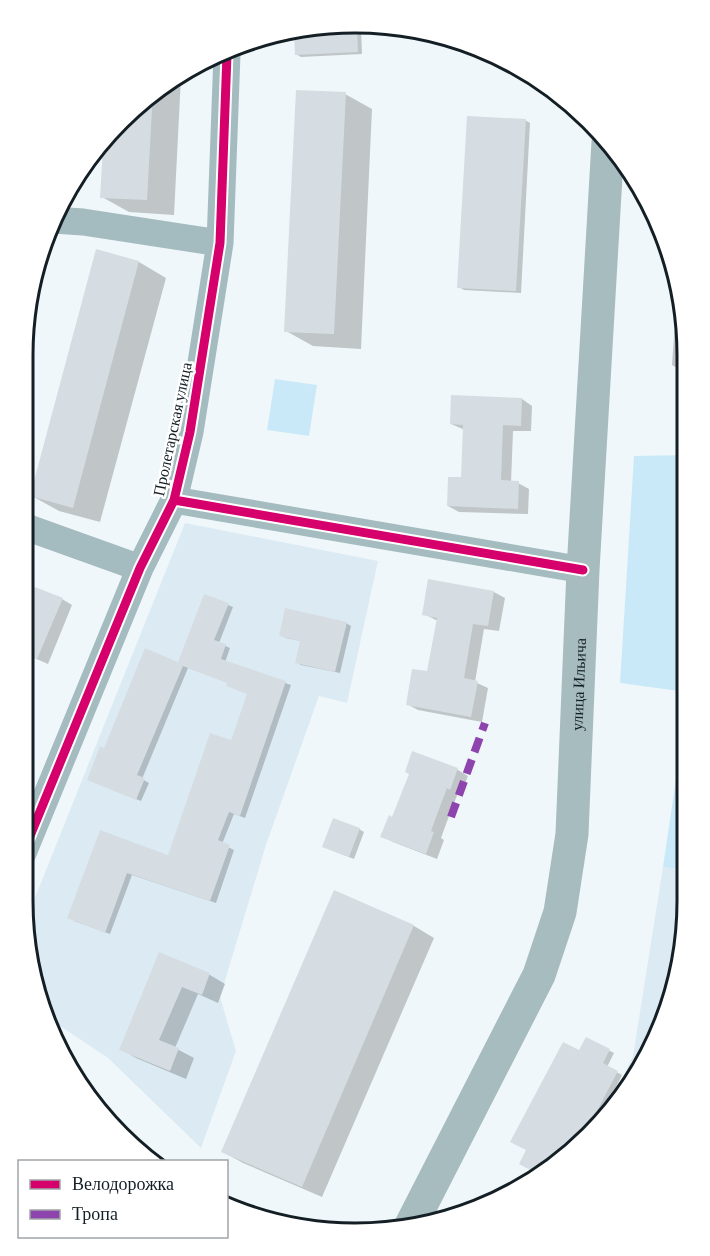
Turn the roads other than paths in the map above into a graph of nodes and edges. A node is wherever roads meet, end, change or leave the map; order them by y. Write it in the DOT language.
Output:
graph roads {
  1 [pos="227,60"];
  2 [pos="607,156"];
  3 [pos="63,221"];
  4 [pos="220,243"];
  5 [pos="174,500"];
  6 [pos="33,530"];
  7 [pos="140,568"];
  8 [pos="583,570"];
  9 [pos="33,826"];
  10 [pos="415,1217"];
  1 -- 4 [label="street, Пролетарская улица"];
  2 -- 8 [label="main road, улица Ильича"];
  3 -- 4 [label="street"];
  4 -- 5 [label="street, Пролетарская улица"];
  5 -- 7 [label="street, Пролетарская улица"];
  5 -- 8 [label="street"];
  6 -- 7 [label="street"];
  7 -- 9 [label="street, Пролетарская улица"];
  8 -- 10 [label="main road, улица Ильича"];
}
